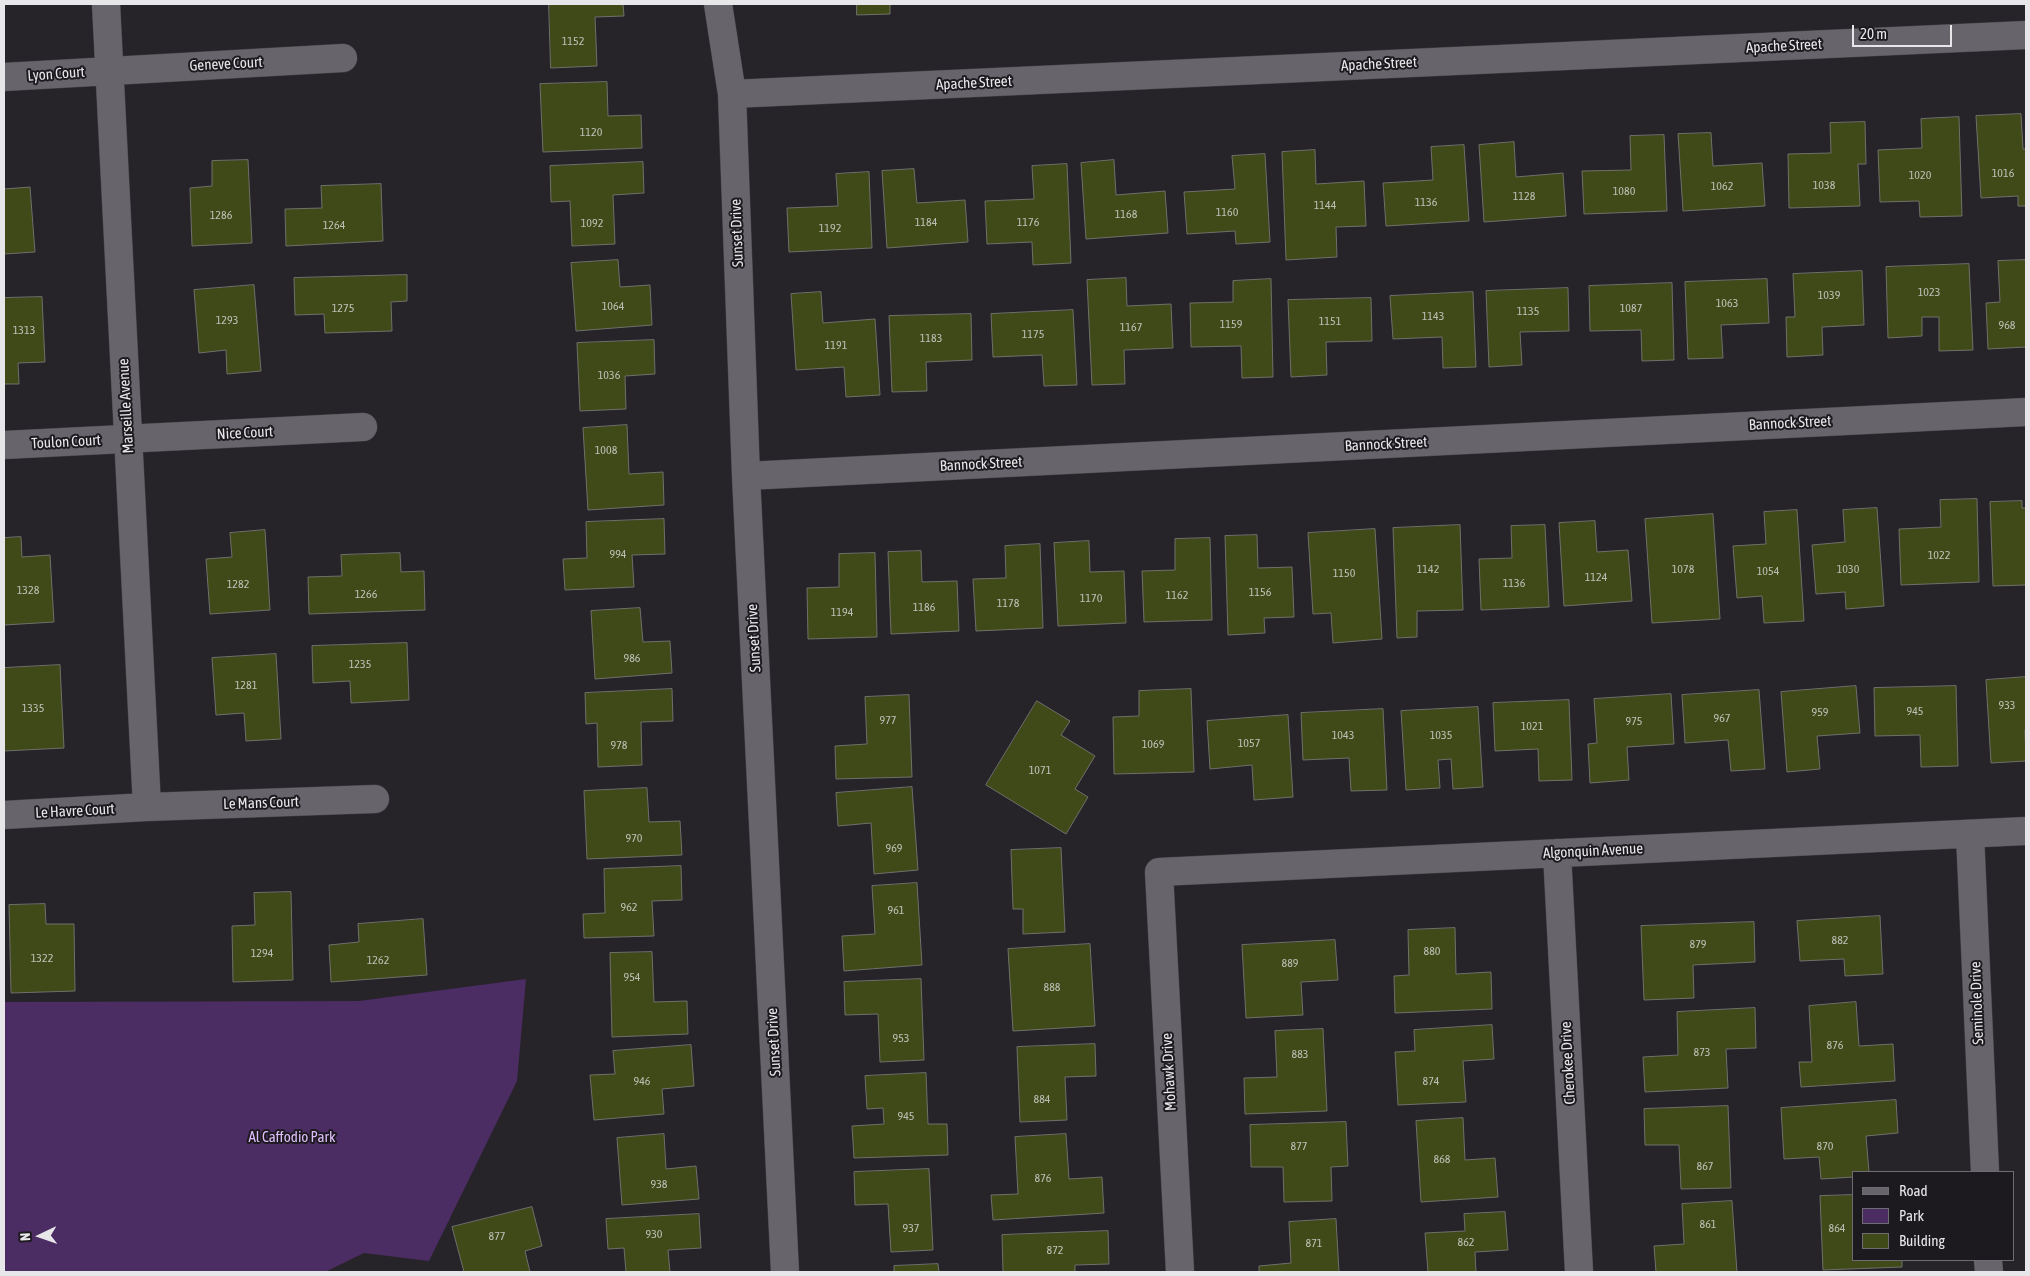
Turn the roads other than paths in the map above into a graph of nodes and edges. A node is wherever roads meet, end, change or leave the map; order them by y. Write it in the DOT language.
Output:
graph roads {
  1 [pos="106,4"];
  2 [pos="718,4"];
  3 [pos="2026,35"];
  4 [pos="343,58"];
  5 [pos="109,70"];
  6 [pos="4,77"];
  7 [pos="732,94"];
  8 [pos="2026,412"];
  9 [pos="362,427"];
  10 [pos="127,438"];
  11 [pos="4,445"];
  12 [pos="746,476"];
  13 [pos="375,800"];
  14 [pos="147,807"];
  15 [pos="4,815"];
  16 [pos="2026,831"];
  17 [pos="1970,834"];
  18 [pos="1557,853"];
  19 [pos="1159,872"];
  20 [pos="1984,1171"];
  21 [pos="785,1272"];
  22 [pos="1180,1272"];
  23 [pos="1579,1272"];
  1 -- 5 [label="street, Marseille Avenue"];
  2 -- 7 [label="street, Sunset Drive"];
  3 -- 7 [label="street, Apache Street"];
  4 -- 5 [label="street, Geneve Court"];
  5 -- 6 [label="street, Lyon Court"];
  5 -- 10 [label="street, Marseille Avenue"];
  7 -- 12 [label="street, Sunset Drive"];
  8 -- 12 [label="street, Bannock Street"];
  9 -- 10 [label="street, Nice Court"];
  10 -- 11 [label="street, Toulon Court"];
  10 -- 14 [label="street, Marseille Avenue"];
  12 -- 21 [label="street, Sunset Drive"];
  13 -- 14 [label="street, Le Mans Court"];
  14 -- 15 [label="street, Le Havre Court"];
  16 -- 17 [label="street, Algonquin Avenue"];
  17 -- 18 [label="street, Algonquin Avenue"];
  17 -- 20 [label="street, Seminole Drive"];
  18 -- 19 [label="street, Algonquin Avenue"];
  18 -- 23 [label="street, Cherokee Drive"];
  19 -- 22 [label="street, Mohawk Drive"];
}
